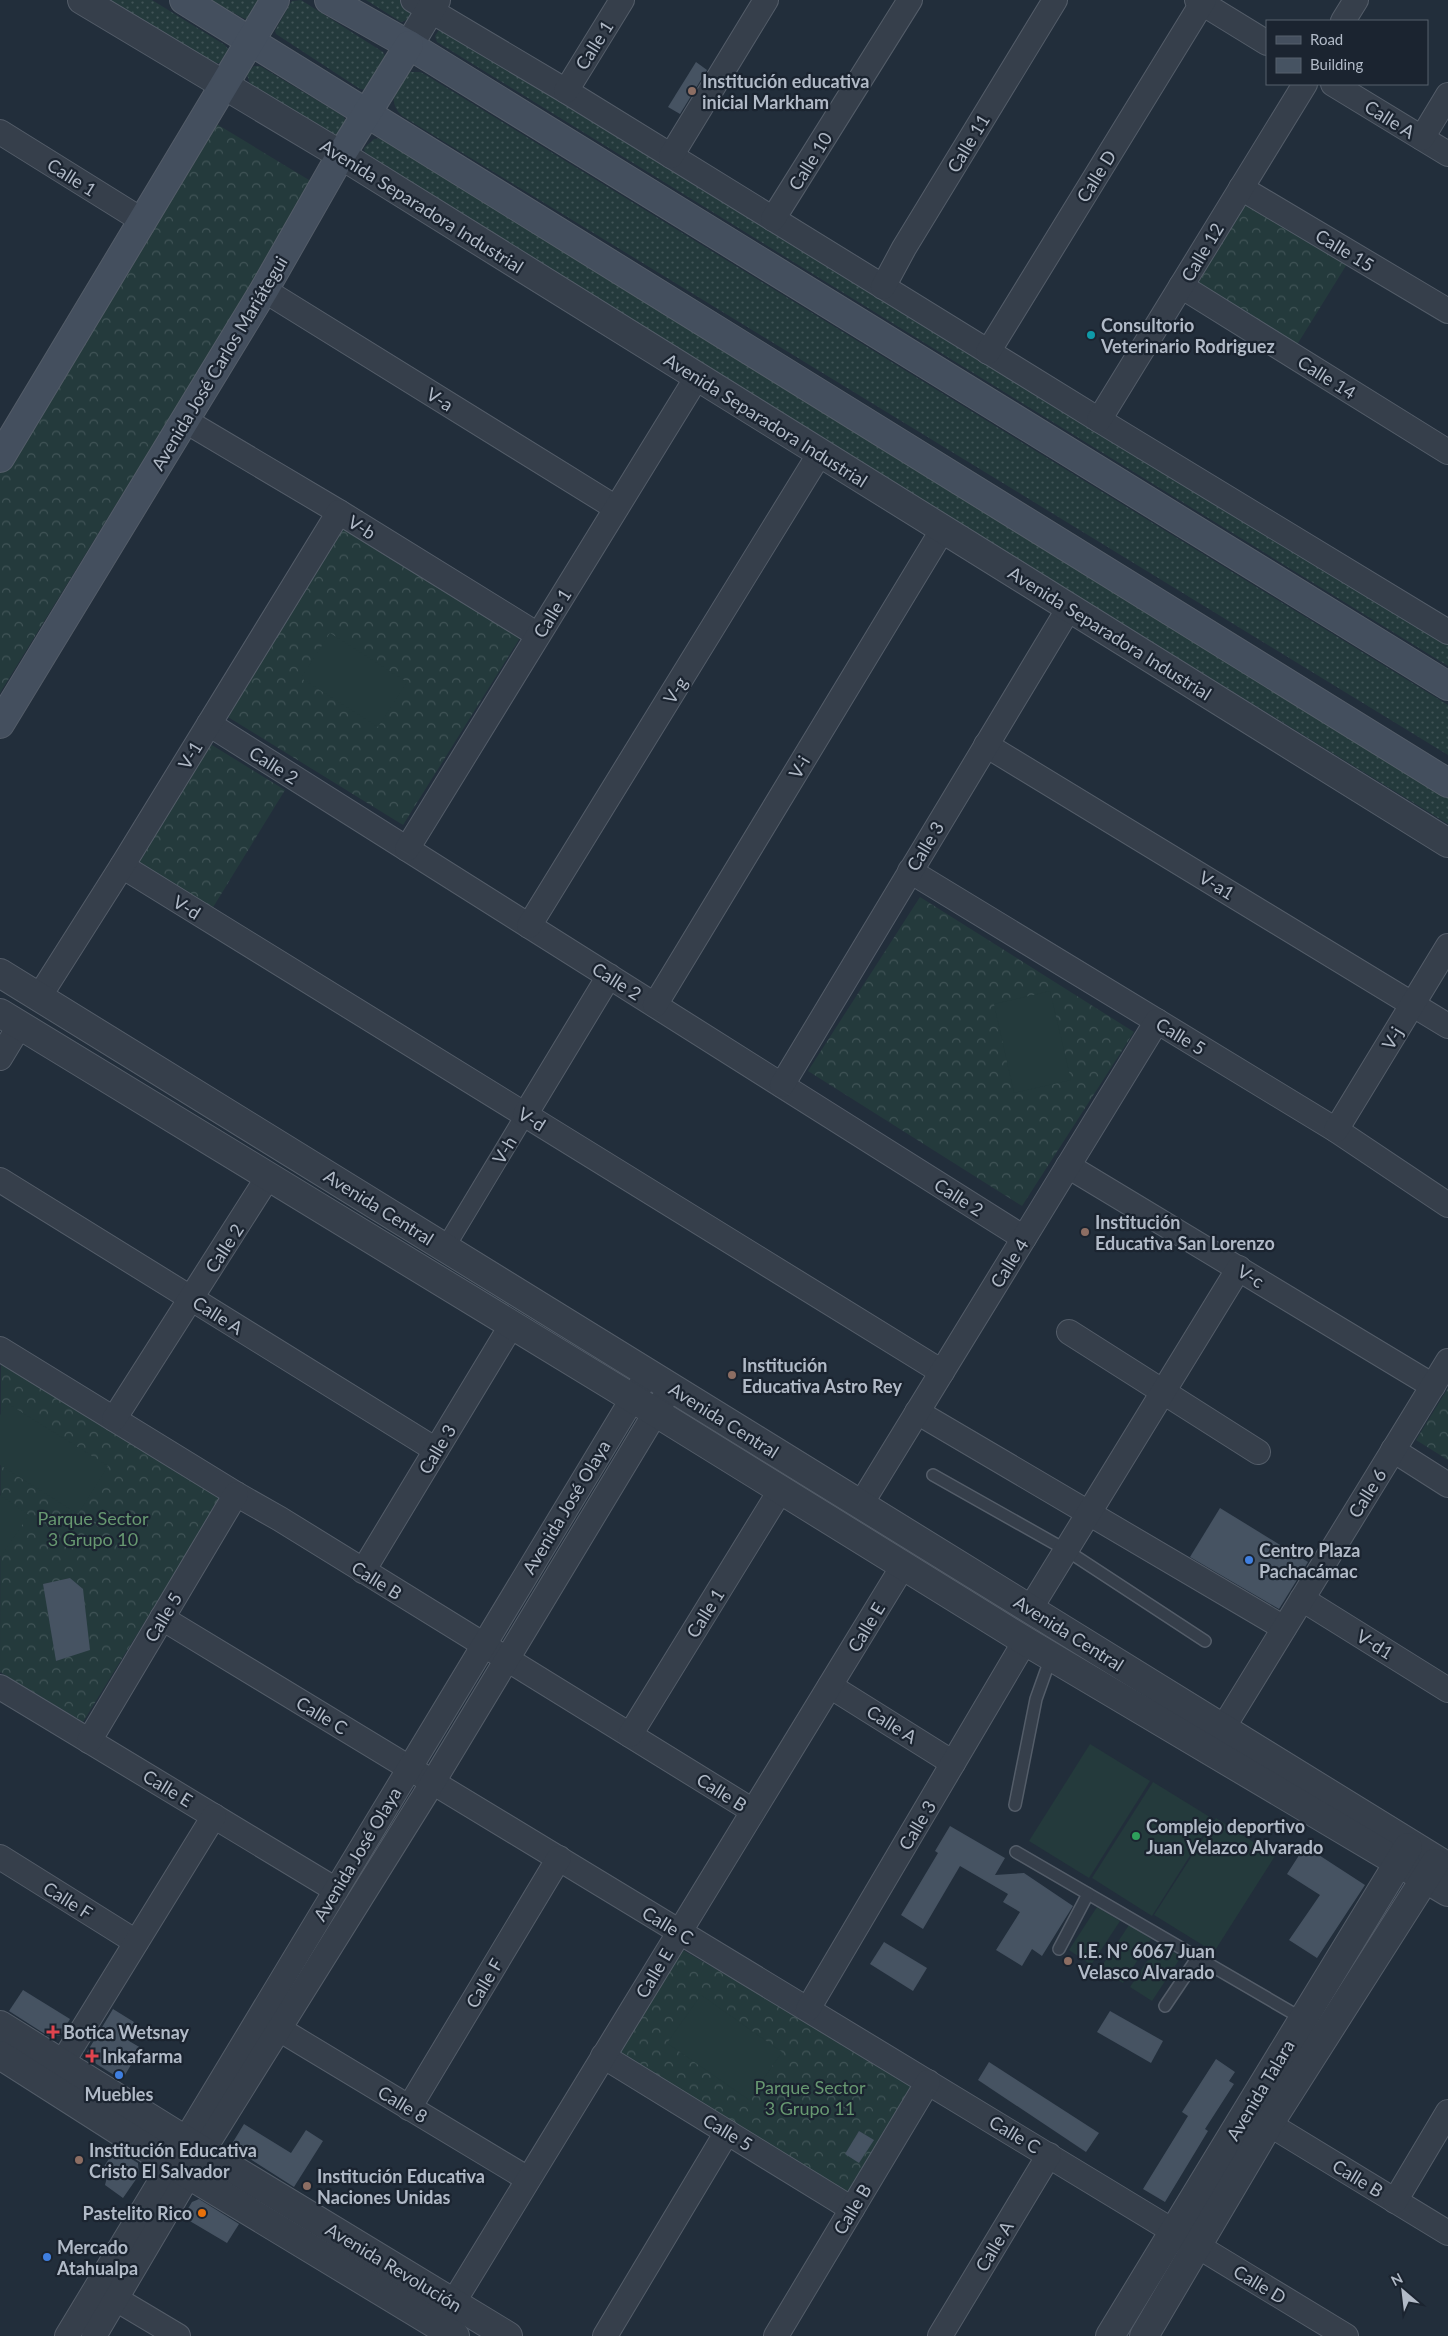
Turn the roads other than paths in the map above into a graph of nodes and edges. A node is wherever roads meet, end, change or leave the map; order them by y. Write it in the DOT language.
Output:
graph roads {
  1 [pos="82,0"];
  2 [pos="184,0"];
  3 [pos="275,0"];
  4 [pos="329,0"];
  5 [pos="622,0"];
  6 [pos="766,0"];
  7 [pos="910,0"];
  8 [pos="1055,0"];
  9 [pos="1356,0"];
  10 [pos="1201,1"];
  11 [pos="426,4"];
  12 [pos="1344,20"];
  13 [pos="250,42"];
  14 [pos="1266,42"];
  15 [pos="409,45"];
  16 [pos="1304,85"];
  17 [pos="1335,85"];
  18 [pos="225,86"];
  19 [pos="566,91"];
  20 [pos="1448,95"];
  21 [pos="367,112"];
  22 [pos="0,132"];
  23 [pos="1422,138"];
  24 [pos="1448,154"];
  25 [pos="341,156"];
  26 [pos="672,156"];
  27 [pos="1241,188"];
  28 [pos="773,219"];
  29 [pos="143,221"];
  30 [pos="1181,286"];
  31 [pos="883,287"];
  32 [pos="264,290"];
  33 [pos="1448,311"];
  34 [pos="988,352"];
  35 [pos="697,376"];
  36 [pos="184,420"];
  37 [pos="1099,420"];
  38 [pos="1448,452"];
  39 [pos="820,453"];
  40 [pos="0,458"];
  41 [pos="616,508"];
  42 [pos="339,512"];
  43 [pos="943,530"];
  44 [pos="1069,608"];
  45 [pos="1448,632"];
  46 [pos="538,636"];
  47 [pos="1448,686"];
  48 [pos="0,724"];
  49 [pos="209,724"];
  50 [pos="986,745"];
  51 [pos="1448,783"];
  52 [pos="1448,843"];
  53 [pos="407,849"];
  54 [pos="122,866"];
  55 [pos="910,871"];
  56 [pos="530,926"];
  57 [pos="1448,946"];
  58 [pos="0,973"];
  59 [pos="609,976"];
  60 [pos="39,997"];
  61 [pos="1413,1004"];
  62 [pos="654,1005"];
  63 [pos="10,1019"];
  64 [pos="1157,1021"];
  65 [pos="1448,1026"];
  66 [pos="0,1058"];
  67 [pos="782,1085"];
  68 [pos="525,1115"];
  69 [pos="1336,1130"];
  70 [pos="1068,1166"];
  71 [pos="268,1177"];
  72 [pos="0,1180"];
  73 [pos="1448,1205"];
  74 [pos="1024,1238"];
  75 [pos="445,1248"];
  76 [pos="1239,1268"];
  77 [pos="191,1298"];
  78 [pos="511,1326"];
  79 [pos="1069,1332"];
  80 [pos="0,1350"];
  81 [pos="1448,1361"];
  82 [pos="942,1372"];
  83 [pos="660,1380"];
  84 [pos="1433,1386"];
  85 [pos="1163,1392"];
  86 [pos="643,1405"];
  87 [pos="917,1412"];
  88 [pos="114,1419"];
  89 [pos="436,1450"];
  90 [pos="1393,1450"];
  91 [pos="1258,1452"];
  92 [pos="933,1475"];
  93 [pos="1448,1485"];
  94 [pos="780,1491"];
  95 [pos="236,1494"];
  96 [pos="861,1504"];
  97 [pos="1088,1513"];
  98 [pos="1066,1550"];
  99 [pos="903,1566"];
  100 [pos="363,1571"];
  101 [pos="1302,1599"];
  102 [pos="1030,1609"];
  103 [pos="162,1618"];
  104 [pos="1284,1628"];
  105 [pos="1205,1641"];
  106 [pos="1026,1642"];
  107 [pos="483,1645"];
  108 [pos="1051,1657"];
  109 [pos="506,1660"];
  110 [pos="830,1686"];
  111 [pos="0,1687"];
  112 [pos="1448,1690"];
  113 [pos="1222,1728"];
  114 [pos="630,1735"];
  115 [pos="89,1741"];
  116 [pos="954,1763"];
  117 [pos="409,1768"];
  118 [pos="433,1782"];
  119 [pos="1015,1805"];
  120 [pos="753,1811"];
  121 [pos="214,1816"];
  122 [pos="1016,1852"];
  123 [pos="1404,1853"];
  124 [pos="0,1857"];
  125 [pos="559,1858"];
  126 [pos="1436,1868"];
  127 [pos="336,1890"];
  128 [pos="1448,1892"];
  129 [pos="1088,1894"];
  130 [pos="680,1932"];
  131 [pos="136,1942"];
  132 [pos="1059,1948"];
  133 [pos="1198,1957"];
  134 [pos="1165,2006"];
  135 [pos="808,2009"];
  136 [pos="1303,2019"];
  137 [pos="0,2025"];
  138 [pos="279,2029"];
  139 [pos="0,2055"];
  140 [pos="603,2056"];
  141 [pos="62,2063"];
  142 [pos="928,2082"];
  143 [pos="409,2108"];
  144 [pos="1448,2112"];
  145 [pos="1269,2124"];
  146 [pos="727,2132"];
  147 [pos="1049,2155"];
  148 [pos="187,2157"];
  149 [pos="528,2179"];
  150 [pos="1395,2201"];
  151 [pos="852,2208"];
  152 [pos="1174,2231"];
  153 [pos="1448,2233"];
  154 [pos="1197,2245"];
  155 [pos="116,2299"];
  156 [pos="453,2303"];
  157 [pos="442,2332"];
  158 [pos="780,2334"];
  159 [pos="67,2336"];
  160 [pos="94,2336"];
  161 [pos="178,2336"];
  162 [pos="508,2336"];
  163 [pos="605,2336"];
  164 [pos="940,2336"];
  165 [pos="1110,2336"];
  166 [pos="1144,2336"];
  167 [pos="1346,2336"];
  1 -- 18 [label="street, Avenida Separadora Industrial"];
  2 -- 13 [label="main road"];
  3 -- 13 [label="main road"];
  4 -- 15 [label="main road"];
  5 -- 19 [label="street, Calle 1"];
  6 -- 26 [label="street"];
  7 -- 28 [label="street, Calle 10"];
  8 -- 31 [label="street, Calle 11"];
  9 -- 12 [label="street"];
  10 -- 14 [label="street"];
  10 -- 34 [label="street, Calle D"];
  11 -- 15 [label="street, Avenida José Carlos Mariátegui"];
  11 -- 19 [label="street"];
  13 -- 18 [label="main road"];
  13 -- 21 [label="main road"];
  15 -- 21 [label="main road, Avenida José Carlos Mariátegui"];
  15 -- 47 [label="main road"];
  16 -- 27 [label="street, Calle 12"];
  17 -- 23 [label="street, Calle A"];
  18 -- 25 [label="street, Avenida Separadora Industrial"];
  18 -- 29 [label="main road"];
  19 -- 26 [label="street"];
  20 -- 23 [label="street"];
  21 -- 25 [label="main road, Avenida José Carlos Mariátegui"];
  21 -- 51 [label="main road"];
  22 -- 29 [label="street, Calle 1"];
  23 -- 24 [label="street, Calle A"];
  25 -- 32 [label="main road, Avenida José Carlos Mariátegui"];
  25 -- 35 [label="street, Avenida Separadora Industrial"];
  26 -- 28 [label="street"];
  27 -- 30 [label="street, Calle 12"];
  27 -- 33 [label="street, Calle 15"];
  28 -- 31 [label="street"];
  29 -- 40 [label="main road"];
  30 -- 37 [label="street, Calle 12"];
  30 -- 38 [label="street, Calle 14"];
  31 -- 34 [label="street"];
  32 -- 36 [label="main road, Avenida José Carlos Mariátegui"];
  32 -- 41 [label="street, V-a"];
  34 -- 37 [label="street"];
  35 -- 39 [label="street, Avenida Separadora Industrial"];
  35 -- 41 [label="street, Calle 1"];
  36 -- 42 [label="street, V-b"];
  36 -- 48 [label="main road, Avenida José Carlos Mariátegui"];
  37 -- 45 [label="street"];
  39 -- 43 [label="street, Avenida Separadora Industrial"];
  39 -- 56 [label="street, V-g"];
  41 -- 46 [label="street, Calle 1"];
  42 -- 46 [label="street, V-b"];
  42 -- 49 [label="street, V-1"];
  43 -- 44 [label="street, Avenida Separadora Industrial"];
  43 -- 62 [label="street, V-i"];
  44 -- 50 [label="street, Calle 3"];
  44 -- 52 [label="street, Avenida Separadora Industrial"];
  46 -- 53 [label="street, Calle 1"];
  49 -- 53 [label="street, Calle 2"];
  49 -- 54 [label="street, V-1"];
  50 -- 55 [label="street, Calle 3"];
  50 -- 61 [label="street, V-a1"];
  53 -- 56 [label="street, Calle 2"];
  54 -- 60 [label="street, V-1"];
  54 -- 68 [label="street, V-d"];
  55 -- 64 [label="street, Calle 5"];
  55 -- 67 [label="street, Calle 3"];
  56 -- 59 [label="street, Calle 2"];
  57 -- 61 [label="street, V-j"];
  58 -- 60 [label="street, Avenida Central"];
  59 -- 62 [label="street, Calle 2"];
  59 -- 68 [label="street, V-h"];
  60 -- 75 [label="street, Avenida Central"];
  61 -- 65 [label="street, V-a1"];
  61 -- 69 [label="street, V-j"];
  62 -- 67 [label="street, Calle 2"];
  63 -- 66 [label="street"];
  63 -- 71 [label="street, Avenida Central"];
  64 -- 69 [label="street, Calle 5"];
  64 -- 70 [label="street, Calle 4"];
  67 -- 74 [label="street, Calle 2"];
  68 -- 75 [label="street, V-h"];
  68 -- 82 [label="street, V-d"];
  69 -- 73 [label="street, Calle 5"];
  70 -- 74 [label="street, Calle 4"];
  70 -- 76 [label="street, V-c"];
  71 -- 77 [label="street, Calle 2"];
  71 -- 78 [label="street, Avenida Central"];
  72 -- 77 [label="street, Calle A"];
  74 -- 82 [label="street, Calle 4"];
  75 -- 83 [label="street, Avenida Central"];
  76 -- 84 [label="street, V-c"];
  76 -- 85 [label="street"];
  77 -- 88 [label="street, Calle 2"];
  77 -- 89 [label="street, Calle A"];
  78 -- 86 [label="street, Avenida Central"];
  78 -- 89 [label="street, Calle 3"];
  79 -- 85 [label="street"];
  80 -- 88 [label="street, Calle B"];
  81 -- 84 [label="street, Calle 6"];
  82 -- 87 [label="street, Calle 4"];
  83 -- 86 [label="street, Avenida José Olaya"];
  83 -- 96 [label="street, Avenida Central"];
  84 -- 90 [label="street, Calle 6"];
  85 -- 91 [label="street"];
  85 -- 97 [label="street"];
  86 -- 94 [label="street, Avenida Central"];
  86 -- 107 [label="street, Avenida José Olaya"];
  86 -- 109 [label="street, Avenida José Olaya"];
  87 -- 96 [label="street, Calle 4"];
  87 -- 97 [label="street"];
  88 -- 95 [label="street, Calle B"];
  89 -- 100 [label="street, Calle 3"];
  90 -- 93 [label="street"];
  90 -- 101 [label="street, Calle 6"];
  92 -- 98 [label="lane"];
  94 -- 99 [label="street, Avenida Central"];
  94 -- 114 [label="street, Calle 1"];
  95 -- 100 [label="street, Calle B"];
  95 -- 103 [label="street, Calle 5"];
  96 -- 102 [label="street, Avenida Central"];
  97 -- 98 [label="street"];
  97 -- 104 [label="street"];
  98 -- 102 [label="street"];
  98 -- 105 [label="lane"];
  99 -- 106 [label="street, Avenida Central"];
  99 -- 110 [label="street, Calle E"];
  100 -- 107 [label="street, Calle B"];
  101 -- 104 [label="street, Calle 6"];
  101 -- 112 [label="street, V-d1"];
  102 -- 113 [label="street, Avenida Central"];
  103 -- 115 [label="street, Calle 5"];
  103 -- 117 [label="street, Calle C"];
  104 -- 113 [label="street, Calle 6"];
  106 -- 108 [label="street, Avenida Central"];
  106 -- 116 [label="street, Calle 3"];
  107 -- 109 [label="street, Calle B"];
  107 -- 117 [label="street, Avenida José Olaya"];
  108 -- 119 [label="lane"];
  108 -- 123 [label="street, Avenida Central"];
  109 -- 114 [label="street, Calle B"];
  109 -- 118 [label="street, Avenida José Olaya"];
  110 -- 116 [label="street, Calle A"];
  110 -- 120 [label="street, Calle E"];
  111 -- 115 [label="street, Calle E"];
  113 -- 123 [label="street, Avenida Central"];
  114 -- 120 [label="street, Calle B"];
  115 -- 121 [label="street, Calle E"];
  116 -- 135 [label="street, Calle 3"];
  117 -- 118 [label="street, Calle C"];
  117 -- 127 [label="street, Avenida José Olaya"];
  118 -- 125 [label="street, Calle C"];
  118 -- 138 [label="street, Avenida José Olaya"];
  120 -- 130 [label="street, Calle E"];
  121 -- 127 [label="street, Calle E"];
  121 -- 131 [label="street"];
  122 -- 129 [label="lane"];
  123 -- 126 [label="street, Avenida Central"];
  123 -- 136 [label="street, Avenida Talara"];
  124 -- 131 [label="street, Calle F"];
  125 -- 130 [label="street, Calle C"];
  125 -- 143 [label="street, Calle F"];
  126 -- 128 [label="street, Avenida Central"];
  126 -- 145 [label="street, Avenida Talara"];
  127 -- 148 [label="street, Avenida José Olaya"];
  129 -- 132 [label="lane"];
  129 -- 133 [label="lane"];
  130 -- 135 [label="street, Calle C"];
  130 -- 140 [label="street, Calle E"];
  131 -- 141 [label="street"];
  133 -- 134 [label="lane"];
  133 -- 136 [label="lane"];
  135 -- 142 [label="street, Calle C"];
  136 -- 152 [label="street, Avenida Talara"];
  137 -- 141 [label="street, Avenida Revolución"];
  138 -- 143 [label="street, Calle 8"];
  138 -- 148 [label="street, Avenida José Olaya"];
  139 -- 148 [label="street, Avenida Revolución"];
  140 -- 146 [label="street, Calle 5"];
  140 -- 149 [label="street, Calle E"];
  141 -- 148 [label="street, Avenida Revolución"];
  142 -- 147 [label="street, Calle C"];
  142 -- 151 [label="street, Calle B"];
  143 -- 149 [label="street, Calle 8"];
  144 -- 150 [label="street"];
  145 -- 150 [label="street, Calle B"];
  145 -- 154 [label="street, Avenida Talara"];
  146 -- 151 [label="street, Calle 5"];
  146 -- 163 [label="street"];
  147 -- 152 [label="street, Calle C"];
  147 -- 164 [label="street, Calle A"];
  148 -- 155 [label="street, Avenida José Olaya"];
  148 -- 156 [label="street, Avenida Revolución"];
  148 -- 157 [label="street, Avenida Revolución"];
  148 -- 159 [label="street, Avenida José Olaya"];
  149 -- 156 [label="street, Calle E"];
  150 -- 153 [label="street, Calle B"];
  151 -- 158 [label="street, Calle B"];
  152 -- 154 [label="street, Calle D"];
  152 -- 165 [label="street, Avenida Talara"];
  154 -- 166 [label="street, Avenida Talara"];
  154 -- 167 [label="street, Calle D"];
  155 -- 160 [label="street, Avenida José Olaya"];
  155 -- 161 [label="street"];
  156 -- 162 [label="street, Avenida Revolución"];
}
